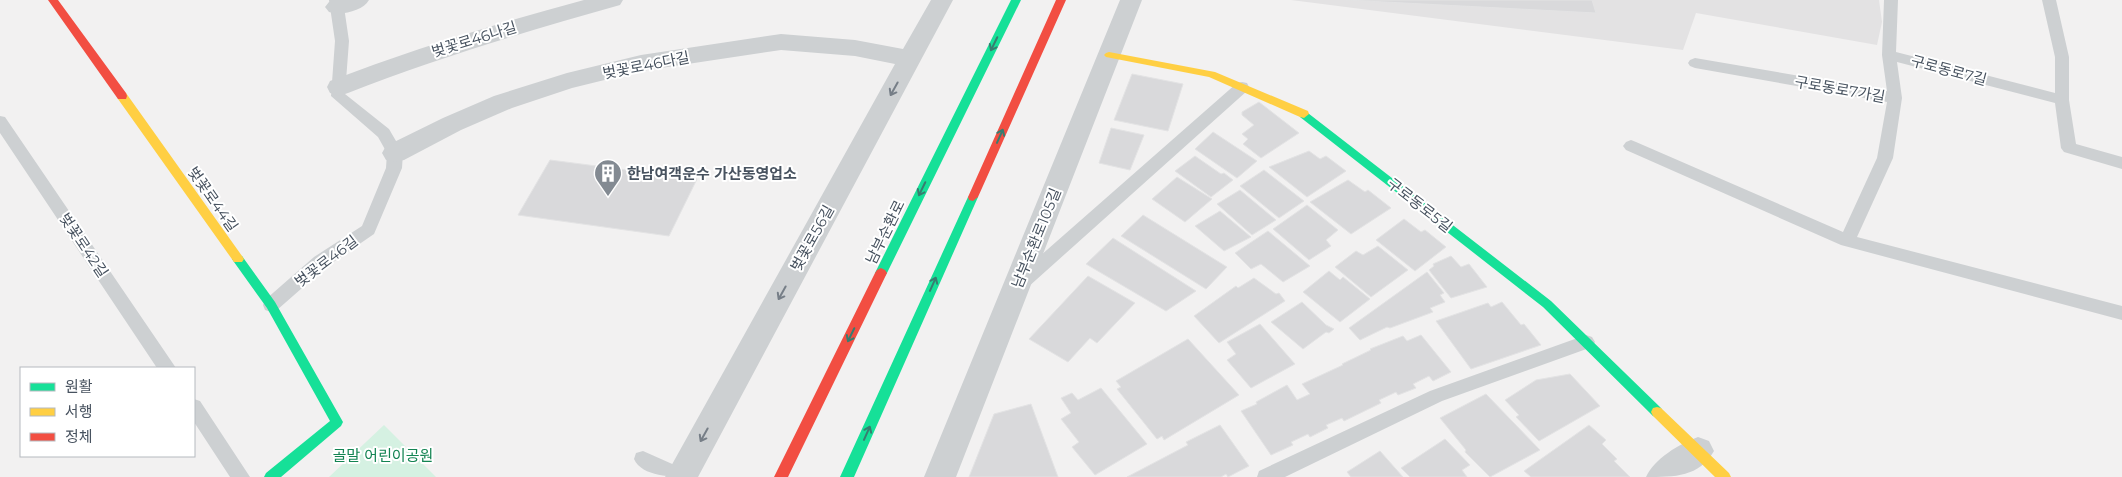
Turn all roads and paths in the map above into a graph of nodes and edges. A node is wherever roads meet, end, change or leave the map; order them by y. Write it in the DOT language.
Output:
graph roads {
  1 [pos="53,0"];
  2 [pos="358,0"];
  3 [pos="612,0"];
  4 [pos="942,0"];
  5 [pos="1016,0"];
  6 [pos="1061,0"];
  7 [pos="1131,0"];
  8 [pos="1891,0"];
  9 [pos="2049,0"];
  10 [pos="336,3"];
  11 [pos="1109,55"];
  12 [pos="1889,55"];
  13 [pos="910,59"];
  14 [pos="1695,63"];
  15 [pos="338,87"];
  16 [pos="1242,87"];
  17 [pos="1895,98"];
  18 [pos="2062,100"];
  19 [pos="0,121"];
  20 [pos="1631,146"];
  21 [pos="395,153"];
  22 [pos="2122,163"];
  23 [pos="1847,241"];
  24 [pos="1016,287"];
  25 [pos="271,305"];
  26 [pos="2122,313"];
  27 [pos="1586,342"];
  28 [pos="166,367"];
  29 [pos="195,408"];
  30 [pos="1698,451"];
  31 [pos="643,459"];
  32 [pos="241,477"];
  33 [pos="271,477"];
  34 [pos="681,477"];
  35 [pos="781,477"];
  36 [pos="847,477"];
  37 [pos="940,477"];
  38 [pos="1266,477"];
  39 [pos="1662,477"];
  40 [pos="1724,477"];
  1 -- 25 [label="street, 벚꽃로44길"];
  2 -- 10 [label="street"];
  3 -- 15 [label="street, 벚꽃로46나길"];
  4 -- 13 [label="street, 벚꽃로56길"];
  5 -- 35 [label="street, 남부순환로, one-way"];
  36 -- 6 [label="street, one-way"];
  7 -- 11 [label="street, 남부순환로105길"];
  8 -- 12 [label="lane"];
  9 -- 18 [label="lane"];
  10 -- 15 [label="lane"];
  11 -- 16 [label="street, 구로동로5길"];
  11 -- 24 [label="street, 남부순환로105길"];
  12 -- 17 [label="lane"];
  12 -- 18 [label="lane, 구로동로7길"];
  13 -- 21 [label="street, 벚꽃로46다길"];
  13 -- 34 [label="street, 벚꽃로56길, one-way"];
  14 -- 17 [label="lane, 구로동로7가길"];
  15 -- 21 [label="lane"];
  16 -- 24 [label="lane"];
  16 -- 27 [label="street, 구로동로5길"];
  17 -- 23 [label="lane, 구로동로7가길"];
  18 -- 22 [label="lane"];
  19 -- 28 [label="lane, 벚꽃로42길"];
  20 -- 23 [label="lane"];
  21 -- 25 [label="lane, 벚꽃로46길"];
  23 -- 26 [label="lane"];
  24 -- 37 [label="street, 남부순환로105길"];
  25 -- 33 [label="street, 벚꽃로44길"];
  27 -- 30 [label="street, 구로동로5길"];
  27 -- 38 [label="lane"];
  29 -- 32 [label="lane"];
  30 -- 39 [label="street"];
  30 -- 40 [label="street, 구로동로5길"];
  31 -- 34 [label="lane"];
}
